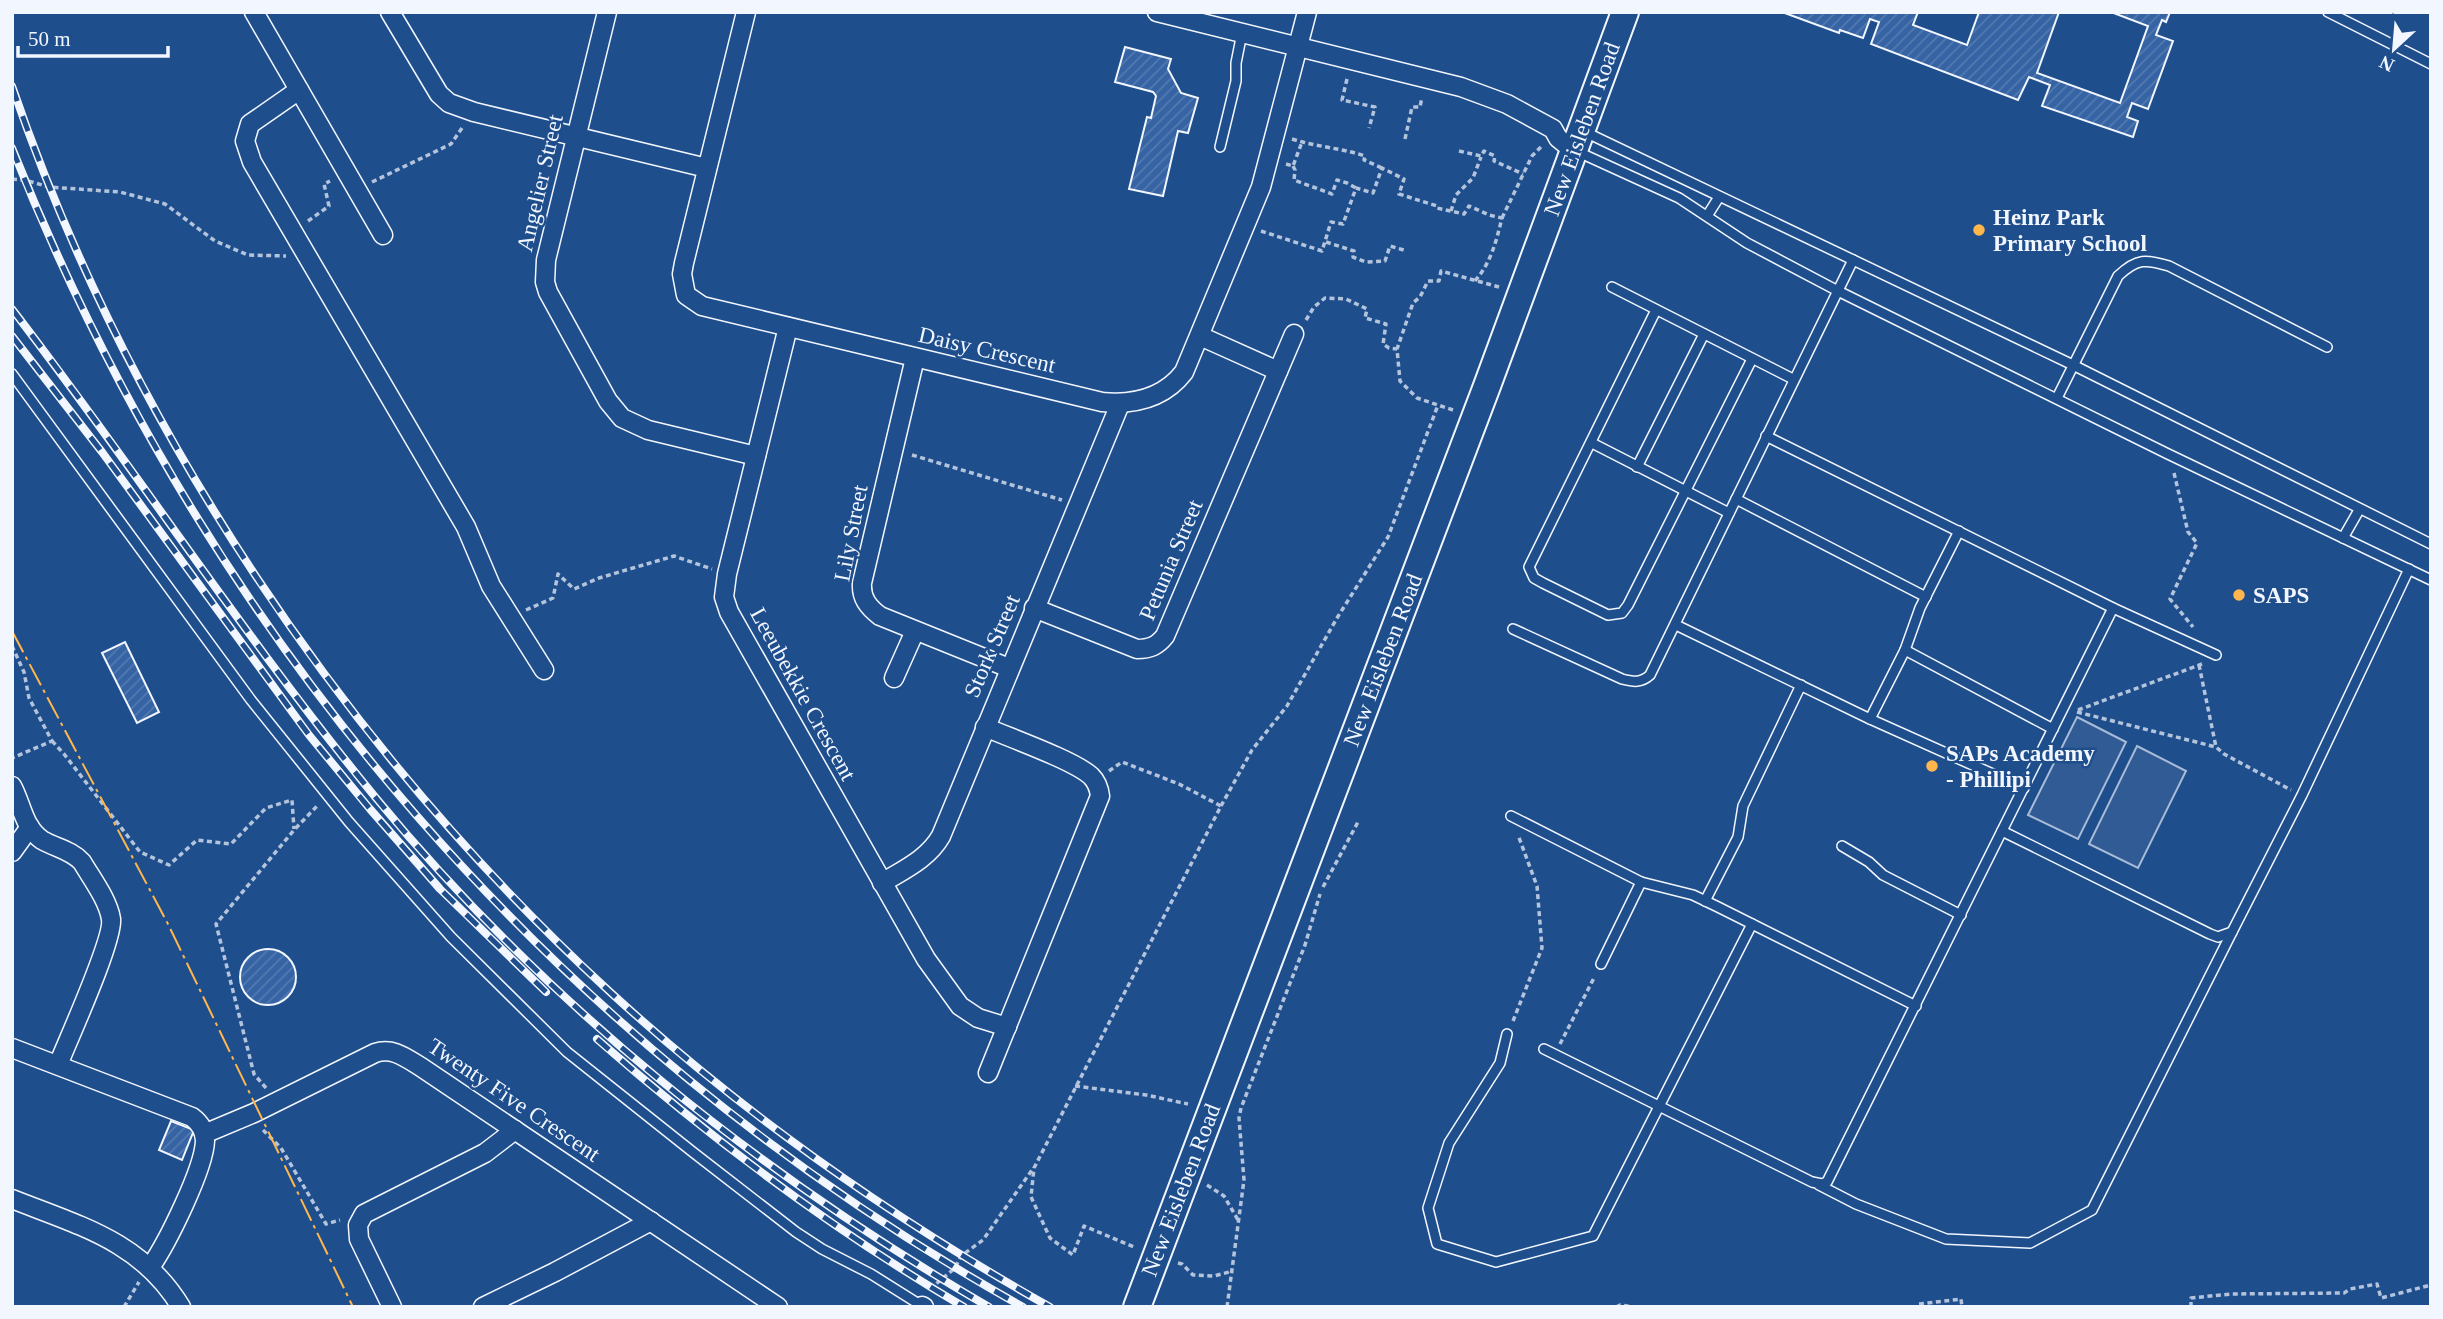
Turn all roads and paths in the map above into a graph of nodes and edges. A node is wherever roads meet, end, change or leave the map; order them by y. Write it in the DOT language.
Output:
graph roads {
  1 [pos="254,12"];
  2 [pos="390,12"];
  3 [pos="607,12"];
  4 [pos="746,12"];
  5 [pos="1157,12"];
  6 [pos="1307,12"];
  7 [pos="1625,12"];
  8 [pos="2328,12"];
  9 [pos="1242,33"];
  10 [pos="1299,47"];
  11 [pos="1350,59"];
  12 [pos="2431,64"];
  13 [pos="1425,78"];
  14 [pos="299,90"];
  15 [pos="474,112"];
  16 [pos="1369,128"];
  17 [pos="1276,134"];
  18 [pos="575,137"];
  19 [pos="1567,137"];
  20 [pos="1405,139"];
  21 [pos="1220,147"];
  22 [pos="1459,150"];
  23 [pos="1481,156"];
  24 [pos="1293,166"];
  25 [pos="707,168"];
  26 [pos="1382,169"];
  27 [pos="346,171"];
  28 [pos="1523,174"];
  29 [pos="12,179"];
  30 [pos="1356,188"];
  31 [pos="1719,197"];
  32 [pos="1451,211"];
  33 [pos="1707,216"];
  34 [pos="1502,218"];
  35 [pos="1246,227"];
  36 [pos="293,232"];
  37 [pos="383,235"];
  38 [pos="1326,242"];
  39 [pos="1407,251"];
  40 [pos="308,257"];
  41 [pos="1853,260"];
  42 [pos="1474,282"];
  43 [pos="1612,287"];
  44 [pos="1838,291"];
  45 [pos="1521,295"];
  46 [pos="1656,310"];
  47 [pos="788,327"];
  48 [pos="1294,334"];
  49 [pos="1704,334"];
  50 [pos="1200,336"];
  51 [pos="2327,346"];
  52 [pos="1397,349"];
  53 [pos="915,358"];
  54 [pos="1752,359"];
  55 [pos="2073,365"];
  56 [pos="1278,371"];
  57 [pos="12,374"];
  58 [pos="1793,379"];
  59 [pos="2057,398"];
  60 [pos="1120,404"];
  61 [pos="1438,405"];
  62 [pos="1476,417"];
  63 [pos="1766,436"];
  64 [pos="1592,443"];
  65 [pos="894,449"];
  66 [pos="2168,454"];
  67 [pos="756,456"];
  68 [pos="1637,467"];
  69 [pos="1685,491"];
  70 [pos="1736,499"];
  71 [pos="1077,505"];
  72 [pos="2359,510"];
  73 [pos="1730,513"];
  74 [pos="1959,531"];
  75 [pos="2343,538"];
  76 [pos="2431,544"];
  77 [pos="2409,569"];
  78 [pos="727,574"];
  79 [pos="2431,580"];
  80 [pos="1926,597"];
  81 [pos="2113,607"];
  82 [pos="1034,608"];
  83 [pos="510,617"];
  84 [pos="1676,625"];
  85 [pos="1513,629"];
  86 [pos="915,631"];
  87 [pos="12,646"];
  88 [pos="1905,650"];
  89 [pos="2217,655"];
  90 [pos="2199,665"];
  91 [pos="1009,668"];
  92 [pos="544,670"];
  93 [pos="894,678"];
  94 [pos="1801,685"];
  95 [pos="2075,711"];
  96 [pos="1870,719"];
  97 [pos="985,727"];
  98 [pos="2053,729"];
  99 [pos="52,741"];
  100 [pos="2217,747"];
  101 [pos="12,758"];
  102 [pos="1094,780"];
  103 [pos="12,786"];
  104 [pos="2024,788"];
  105 [pos="328,795"];
  106 [pos="2302,795"];
  107 [pos="1221,806"];
  108 [pos="1511,816"];
  109 [pos="1358,822"];
  110 [pos="30,827"];
  111 [pos="294,830"];
  112 [pos="2002,831"];
  113 [pos="1842,846"];
  114 [pos="12,852"];
  115 [pos="1641,882"];
  116 [pos="882,883"];
  117 [pos="1705,901"];
  118 [pos="1961,915"];
  119 [pos="1752,924"];
  120 [pos="2232,932"];
  121 [pos="1601,964"];
  122 [pos="1916,1006"];
  123 [pos="1007,1027"];
  124 [pos="1507,1034"];
  125 [pos="12,1048"];
  126 [pos="1544,1049"];
  127 [pos="1555,1055"];
  128 [pos="58,1065"];
  129 [pos="988,1073"];
  130 [pos="1074,1086"];
  131 [pos="277,1102"];
  132 [pos="1658,1107"];
  133 [pos="254,1113"];
  134 [pos="1184,1115"];
  135 [pos="516,1130"];
  136 [pos="204,1134"];
  137 [pos="1034,1168"];
  138 [pos="1188,1172"];
  139 [pos="1818,1184"];
  140 [pos="12,1199"];
  141 [pos="651,1221"];
  142 [pos="1239,1222"];
  143 [pos="358,1225"];
  144 [pos="1156,1256"];
  145 [pos="1233,1271"];
  146 [pos="145,1274"];
  147 [pos="2431,1285"];
  148 [pos="1919,1304"];
  149 [pos="923,1306"];
  150 [pos="124,1307"];
  151 [pos="181,1307"];
  152 [pos="392,1307"];
  153 [pos="483,1307"];
  154 [pos="778,1307"];
  155 [pos="1137,1307"];
  156 [pos="1227,1307"];
  157 [pos="1616,1307"];
  158 [pos="1634,1307"];
  159 [pos="1962,1307"];
  160 [pos="2191,1307"];
  1 -- 14 [label="street"];
  2 -- 15 [label="street"];
  3 -- 18 [label="street, Angelier Street"];
  4 -- 25 [label="street, Daisy Crescent"];
  5 -- 9 [label="street"];
  6 -- 10 [label="street, Daisy Crescent"];
  7 -- 19 [label="main road, New Eisleben Road"];
  8 -- 12 [label="lane"];
  9 -- 10 [label="street"];
  9 -- 21 [label="lane"];
  10 -- 11 [label="street"];
  10 -- 17 [label="street, Daisy Crescent"];
  11 -- 13 [label="street"];
  11 -- 16 [label="path"];
  13 -- 19 [label="street"];
  13 -- 20 [label="path"];
  14 -- 27 [label="street"];
  14 -- 36 [label="street"];
  15 -- 18 [label="street"];
  15 -- 27 [label="path"];
  17 -- 26 [label="path"];
  17 -- 35 [label="street, Daisy Crescent"];
  18 -- 25 [label="street"];
  18 -- 67 [label="street, Angelier Street"];
  19 -- 28 [label="path"];
  19 -- 31 [label="lane"];
  19 -- 33 [label="lane"];
  19 -- 45 [label="main road, New Eisleben Road"];
  22 -- 23 [label="path"];
  23 -- 28 [label="path"];
  23 -- 32 [label="path"];
  24 -- 30 [label="path"];
  25 -- 47 [label="street, Daisy Crescent"];
  26 -- 30 [label="path"];
  26 -- 32 [label="path"];
  27 -- 36 [label="path"];
  27 -- 37 [label="street"];
  28 -- 34 [label="path"];
  29 -- 40 [label="path"];
  30 -- 38 [label="path"];
  31 -- 33 [label="lane"];
  31 -- 41 [label="lane"];
  32 -- 34 [label="path"];
  33 -- 44 [label="lane"];
  34 -- 42 [label="path"];
  35 -- 38 [label="path"];
  35 -- 50 [label="street, Daisy Crescent"];
  36 -- 40 [label="street"];
  38 -- 39 [label="path"];
  40 -- 83 [label="street"];
  41 -- 44 [label="lane"];
  41 -- 55 [label="lane"];
  42 -- 45 [label="path"];
  42 -- 52 [label="path"];
  43 -- 46 [label="lane"];
  44 -- 58 [label="lane"];
  44 -- 59 [label="lane"];
  45 -- 62 [label="main road, New Eisleben Road"];
  46 -- 49 [label="lane"];
  46 -- 64 [label="lane"];
  47 -- 53 [label="street, Daisy Crescent"];
  47 -- 67 [label="street, Leeubekkie Crescent"];
  48 -- 52 [label="path"];
  48 -- 56 [label="street, Petunia Street"];
  49 -- 54 [label="lane"];
  49 -- 68 [label="lane"];
  50 -- 56 [label="street"];
  50 -- 60 [label="street, Daisy Crescent"];
  51 -- 55 [label="lane"];
  52 -- 61 [label="path"];
  53 -- 60 [label="street, Daisy Crescent"];
  53 -- 65 [label="street, Lily Street"];
  54 -- 58 [label="lane"];
  54 -- 69 [label="lane"];
  55 -- 59 [label="lane"];
  55 -- 72 [label="lane"];
  56 -- 82 [label="street, Petunia Street"];
  57 -- 105 [label="lane"];
  58 -- 63 [label="lane"];
  59 -- 66 [label="lane"];
  60 -- 71 [label="street, Stork Street"];
  61 -- 62 [label="path"];
  61 -- 107 [label="path"];
  62 -- 138 [label="main road, New Eisleben Road"];
  63 -- 70 [label="lane"];
  63 -- 74 [label="lane"];
  64 -- 68 [label="lane"];
  64 -- 69 [label="lane"];
  65 -- 71 [label="path"];
  65 -- 86 [label="street, Lily Street"];
  66 -- 75 [label="lane"];
  66 -- 89 [label="path"];
  67 -- 78 [label="street, Leeubekkie Crescent"];
  68 -- 69 [label="lane"];
  69 -- 73 [label="lane"];
  70 -- 73 [label="lane"];
  70 -- 80 [label="lane"];
  71 -- 82 [label="street, Stork Street"];
  72 -- 75 [label="lane"];
  72 -- 76 [label="lane"];
  73 -- 84 [label="lane"];
  74 -- 80 [label="lane"];
  74 -- 81 [label="lane"];
  75 -- 77 [label="lane"];
  77 -- 79 [label="lane"];
  77 -- 106 [label="lane"];
  78 -- 83 [label="path"];
  78 -- 116 [label="street, Leeubekkie Crescent"];
  80 -- 88 [label="lane"];
  81 -- 89 [label="lane"];
  81 -- 98 [label="lane"];
  82 -- 91 [label="street, Stork Street"];
  83 -- 92 [label="street"];
  84 -- 85 [label="lane"];
  84 -- 94 [label="lane"];
  86 -- 91 [label="street, Lily Street"];
  86 -- 93 [label="street"];
  87 -- 99 [label="path"];
  88 -- 96 [label="lane"];
  88 -- 98 [label="lane"];
  89 -- 90 [label="path"];
  90 -- 95 [label="path"];
  90 -- 100 [label="path"];
  91 -- 97 [label="street, Stork Street"];
  94 -- 96 [label="lane"];
  94 -- 117 [label="lane"];
  95 -- 98 [label="path"];
  95 -- 100 [label="path"];
  96 -- 104 [label="lane"];
  97 -- 102 [label="street"];
  97 -- 116 [label="street, Stork Street"];
  98 -- 104 [label="lane"];
  99 -- 101 [label="path"];
  99 -- 111 [label="path"];
  100 -- 106 [label="path"];
  102 -- 107 [label="path"];
  102 -- 123 [label="street"];
  103 -- 110 [label="street"];
  104 -- 112 [label="lane"];
  105 -- 111 [label="path"];
  105 -- 149 [label="lane"];
  106 -- 120 [label="lane"];
  107 -- 130 [label="path"];
  108 -- 115 [label="lane"];
  108 -- 124 [label="path"];
  109 -- 142 [label="path"];
  110 -- 114 [label="street"];
  110 -- 128 [label="street"];
  111 -- 131 [label="path"];
  112 -- 118 [label="lane"];
  112 -- 120 [label="lane"];
  113 -- 118 [label="lane"];
  115 -- 117 [label="lane"];
  115 -- 121 [label="lane"];
  116 -- 123 [label="street, Leeubekkie Crescent"];
  117 -- 119 [label="lane"];
  118 -- 122 [label="lane"];
  119 -- 122 [label="lane"];
  119 -- 132 [label="lane"];
  120 -- 139 [label="lane"];
  121 -- 127 [label="path"];
  122 -- 139 [label="lane"];
  123 -- 129 [label="street"];
  124 -- 132 [label="lane"];
  125 -- 128 [label="street"];
  126 -- 127 [label="lane"];
  127 -- 132 [label="lane"];
  128 -- 136 [label="street"];
  130 -- 134 [label="path"];
  130 -- 137 [label="path"];
  131 -- 133 [label="street, Twenty Five Crescent"];
  131 -- 135 [label="street, Twenty Five Crescent"];
  132 -- 139 [label="lane"];
  133 -- 136 [label="street, Twenty Five Crescent"];
  133 -- 143 [label="path"];
  135 -- 141 [label="street, Twenty Five Crescent"];
  135 -- 143 [label="street"];
  136 -- 146 [label="street"];
  137 -- 144 [label="path"];
  137 -- 149 [label="path"];
  138 -- 142 [label="path"];
  138 -- 144 [label="main road, New Eisleben Road"];
  140 -- 146 [label="street"];
  141 -- 153 [label="street"];
  141 -- 154 [label="street, Twenty Five Crescent"];
  142 -- 145 [label="path"];
  143 -- 152 [label="street"];
  144 -- 145 [label="path"];
  144 -- 155 [label="main road, New Eisleben Road"];
  145 -- 156 [label="path"];
  146 -- 150 [label="path"];
  146 -- 151 [label="street"];
  147 -- 160 [label="path"];
  148 -- 159 [label="path"];
  157 -- 158 [label="path"];
}
